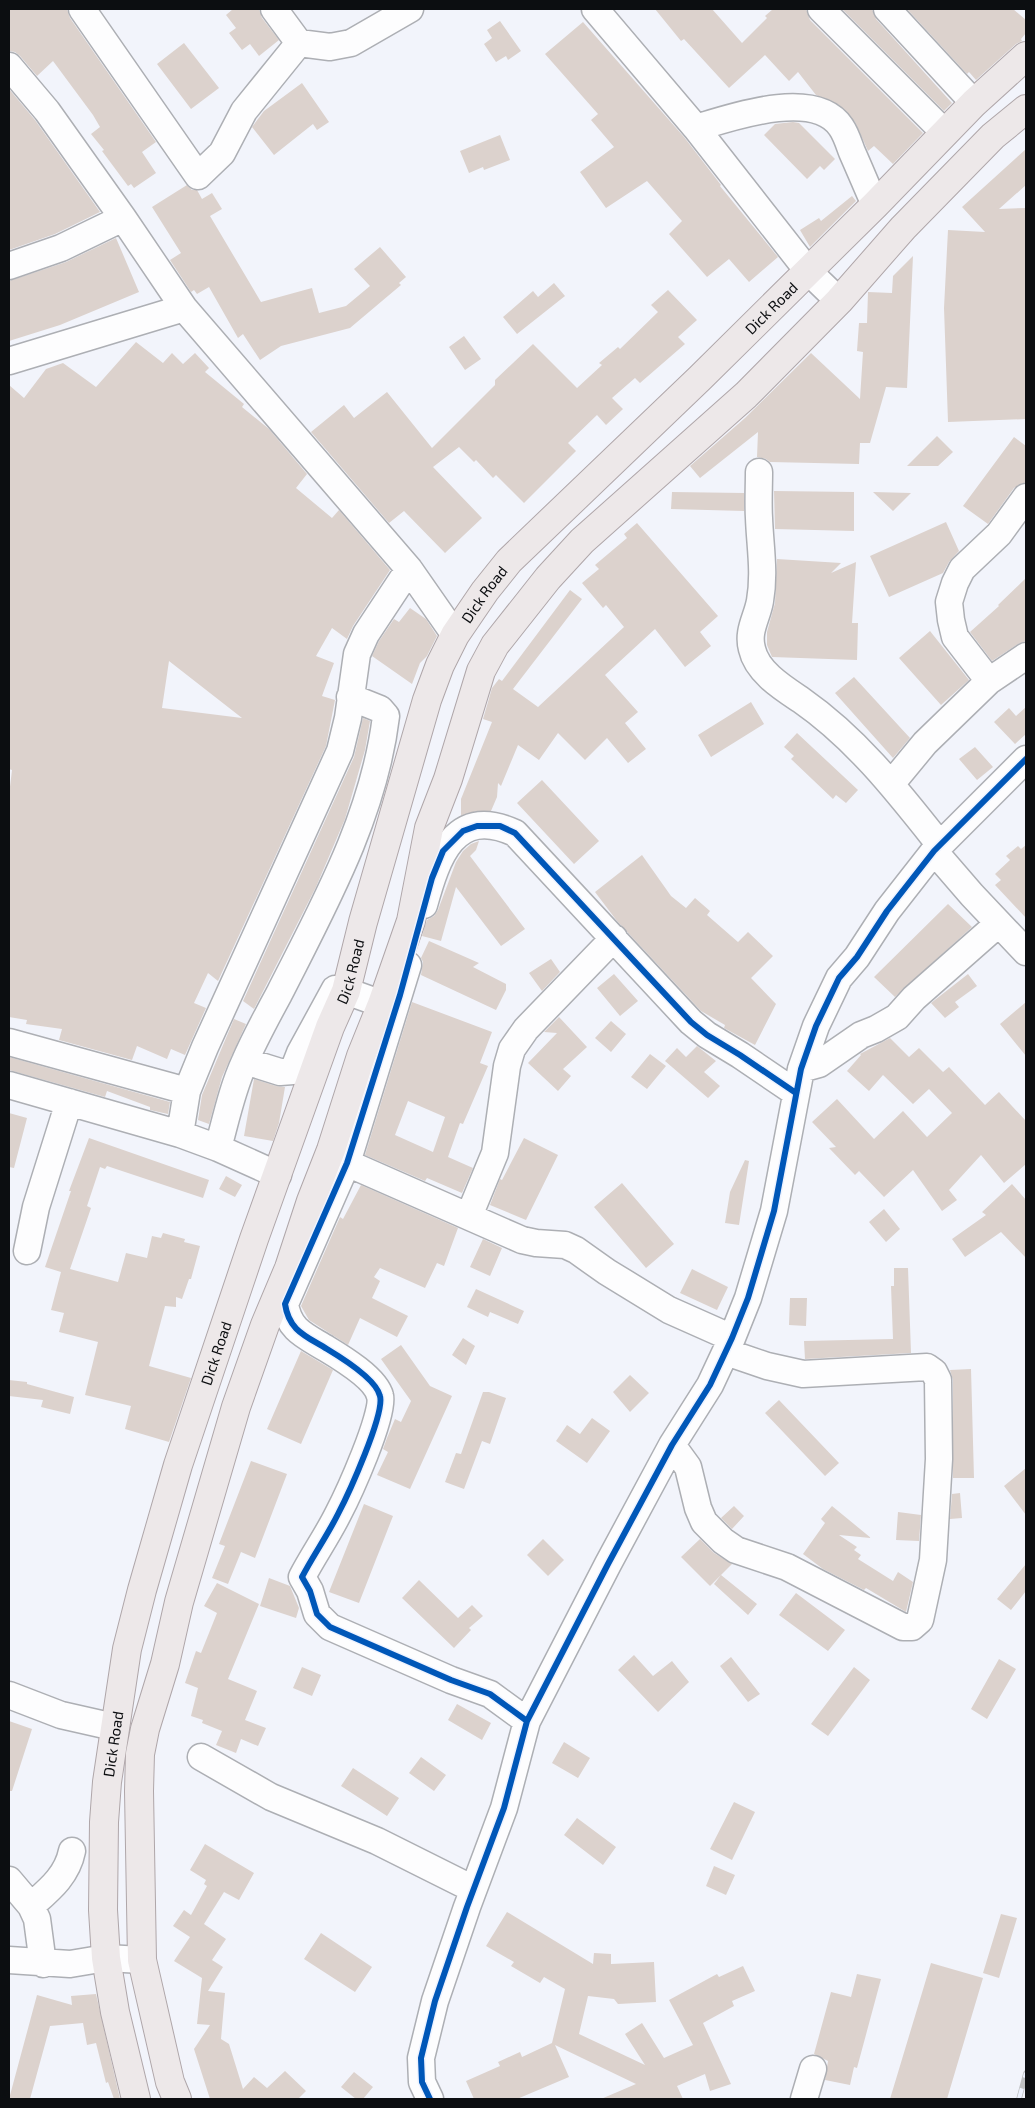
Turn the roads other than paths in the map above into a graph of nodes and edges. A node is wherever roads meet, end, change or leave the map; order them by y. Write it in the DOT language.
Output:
graph roads {
  1 [pos="82,9"];
  2 [pos="274,9"];
  3 [pos="410,9"];
  4 [pos="595,9"];
  5 [pos="821,9"];
  6 [pos="887,9"];
  7 [pos="299,43"];
  8 [pos="1026,56"];
  9 [pos="9,66"];
  10 [pos="974,103"];
  11 [pos="1023,118"];
  12 [pos="696,128"];
  13 [pos="946,133"];
  14 [pos="875,205"];
  15 [pos="123,218"];
  16 [pos="9,266"];
  17 [pos="808,271"];
  18 [pos="839,301"];
  19 [pos="184,308"];
  20 [pos="9,361"];
  21 [pos="759,472"];
  22 [pos="1026,496"];
  23 [pos="409,570"];
  24 [pos="455,635"];
  25 [pos="1026,656"];
  26 [pos="989,681"];
  27 [pos="350,697"];
  28 [pos="1026,759"];
  29 [pos="892,783"];
  30 [pos="937,848"];
  31 [pos="998,924"];
  32 [pos="614,938"];
  33 [pos="1026,952"];
  34 [pos="346,991"];
  35 [pos="382,1004"];
  36 [pos="9,1042"];
  37 [pos="245,1061"];
  38 [pos="798,1081"];
  39 [pos="9,1085"];
  40 [pos="187,1091"];
  41 [pos="70,1102"];
  42 [pos="180,1134"];
  43 [pos="218,1148"];
  44 [pos="347,1163"];
  45 [pos="278,1174"];
  46 [pos="469,1216"];
  47 [pos="27,1251"];
  48 [pos="729,1345"];
  49 [pos="672,1446"];
  50 [pos="9,1695"];
  51 [pos="528,1721"];
  52 [pos="114,1727"];
  53 [pos="201,1757"];
  54 [pos="72,1851"];
  55 [pos="9,1880"];
  56 [pos="473,1889"];
  57 [pos="31,1906"];
  58 [pos="106,1958"];
  59 [pos="9,1960"];
  60 [pos="142,1960"];
  61 [pos="43,1964"];
  62 [pos="813,2069"];
  63 [pos="136,2099"];
  64 [pos="177,2099"];
  65 [pos="430,2099"];
  66 [pos="804,2099"];
  1 -- 7 [label="street"];
  2 -- 7 [label="street"];
  3 -- 7 [label="street"];
  4 -- 12 [label="street"];
  5 -- 13 [label="street"];
  6 -- 10 [label="street"];
  8 -- 10 [label="main road, Dick Road"];
  9 -- 15 [label="street"];
  10 -- 13 [label="main road, Dick Road"];
  11 -- 18 [label="main road, Dick Road"];
  12 -- 14 [label="street"];
  12 -- 17 [label="street"];
  13 -- 14 [label="main road, Dick Road"];
  14 -- 17 [label="main road, Dick Road"];
  15 -- 16 [label="street"];
  15 -- 19 [label="street"];
  17 -- 18 [label="street"];
  17 -- 24 [label="main road, Dick Road"];
  18 -- 35 [label="main road, Dick Road"];
  19 -- 20 [label="street"];
  19 -- 23 [label="street"];
  21 -- 29 [label="street"];
  22 -- 26 [label="street"];
  23 -- 24 [label="street"];
  23 -- 27 [label="street"];
  24 -- 34 [label="main road, Dick Road"];
  25 -- 26 [label="street"];
  26 -- 29 [label="street"];
  27 -- 37 [label="street"];
  27 -- 40 [label="street"];
  28 -- 30 [label="street"];
  29 -- 30 [label="street"];
  30 -- 31 [label="street"];
  30 -- 38 [label="street"];
  31 -- 33 [label="street"];
  31 -- 38 [label="street"];
  32 -- 38 [label="street"];
  32 -- 44 [label="street"];
  32 -- 46 [label="street"];
  34 -- 35 [label="street"];
  34 -- 37 [label="street"];
  34 -- 45 [label="main road, Dick Road"];
  35 -- 60 [label="main road, Dick Road"];
  36 -- 40 [label="street"];
  37 -- 43 [label="street"];
  38 -- 48 [label="street"];
  39 -- 41 [label="street"];
  40 -- 42 [label="street"];
  41 -- 42 [label="street"];
  41 -- 47 [label="street"];
  42 -- 43 [label="street"];
  43 -- 45 [label="street"];
  44 -- 46 [label="street"];
  44 -- 51 [label="street"];
  45 -- 52 [label="main road, Dick Road"];
  46 -- 48 [label="street"];
  48 -- 49 [label="street"];
  48 -- 49 [label="street"];
  49 -- 51 [label="street"];
  50 -- 52 [label="street"];
  51 -- 56 [label="street"];
  52 -- 58 [label="main road, Dick Road"];
  53 -- 56 [label="street"];
  54 -- 57 [label="street"];
  55 -- 57 [label="street"];
  56 -- 65 [label="street"];
  57 -- 61 [label="street"];
  58 -- 60 [label="street"];
  58 -- 61 [label="street"];
  58 -- 63 [label="main road, Dick Road"];
  59 -- 61 [label="street"];
  60 -- 64 [label="main road, Dick Road"];
  62 -- 66 [label="street"];
}
